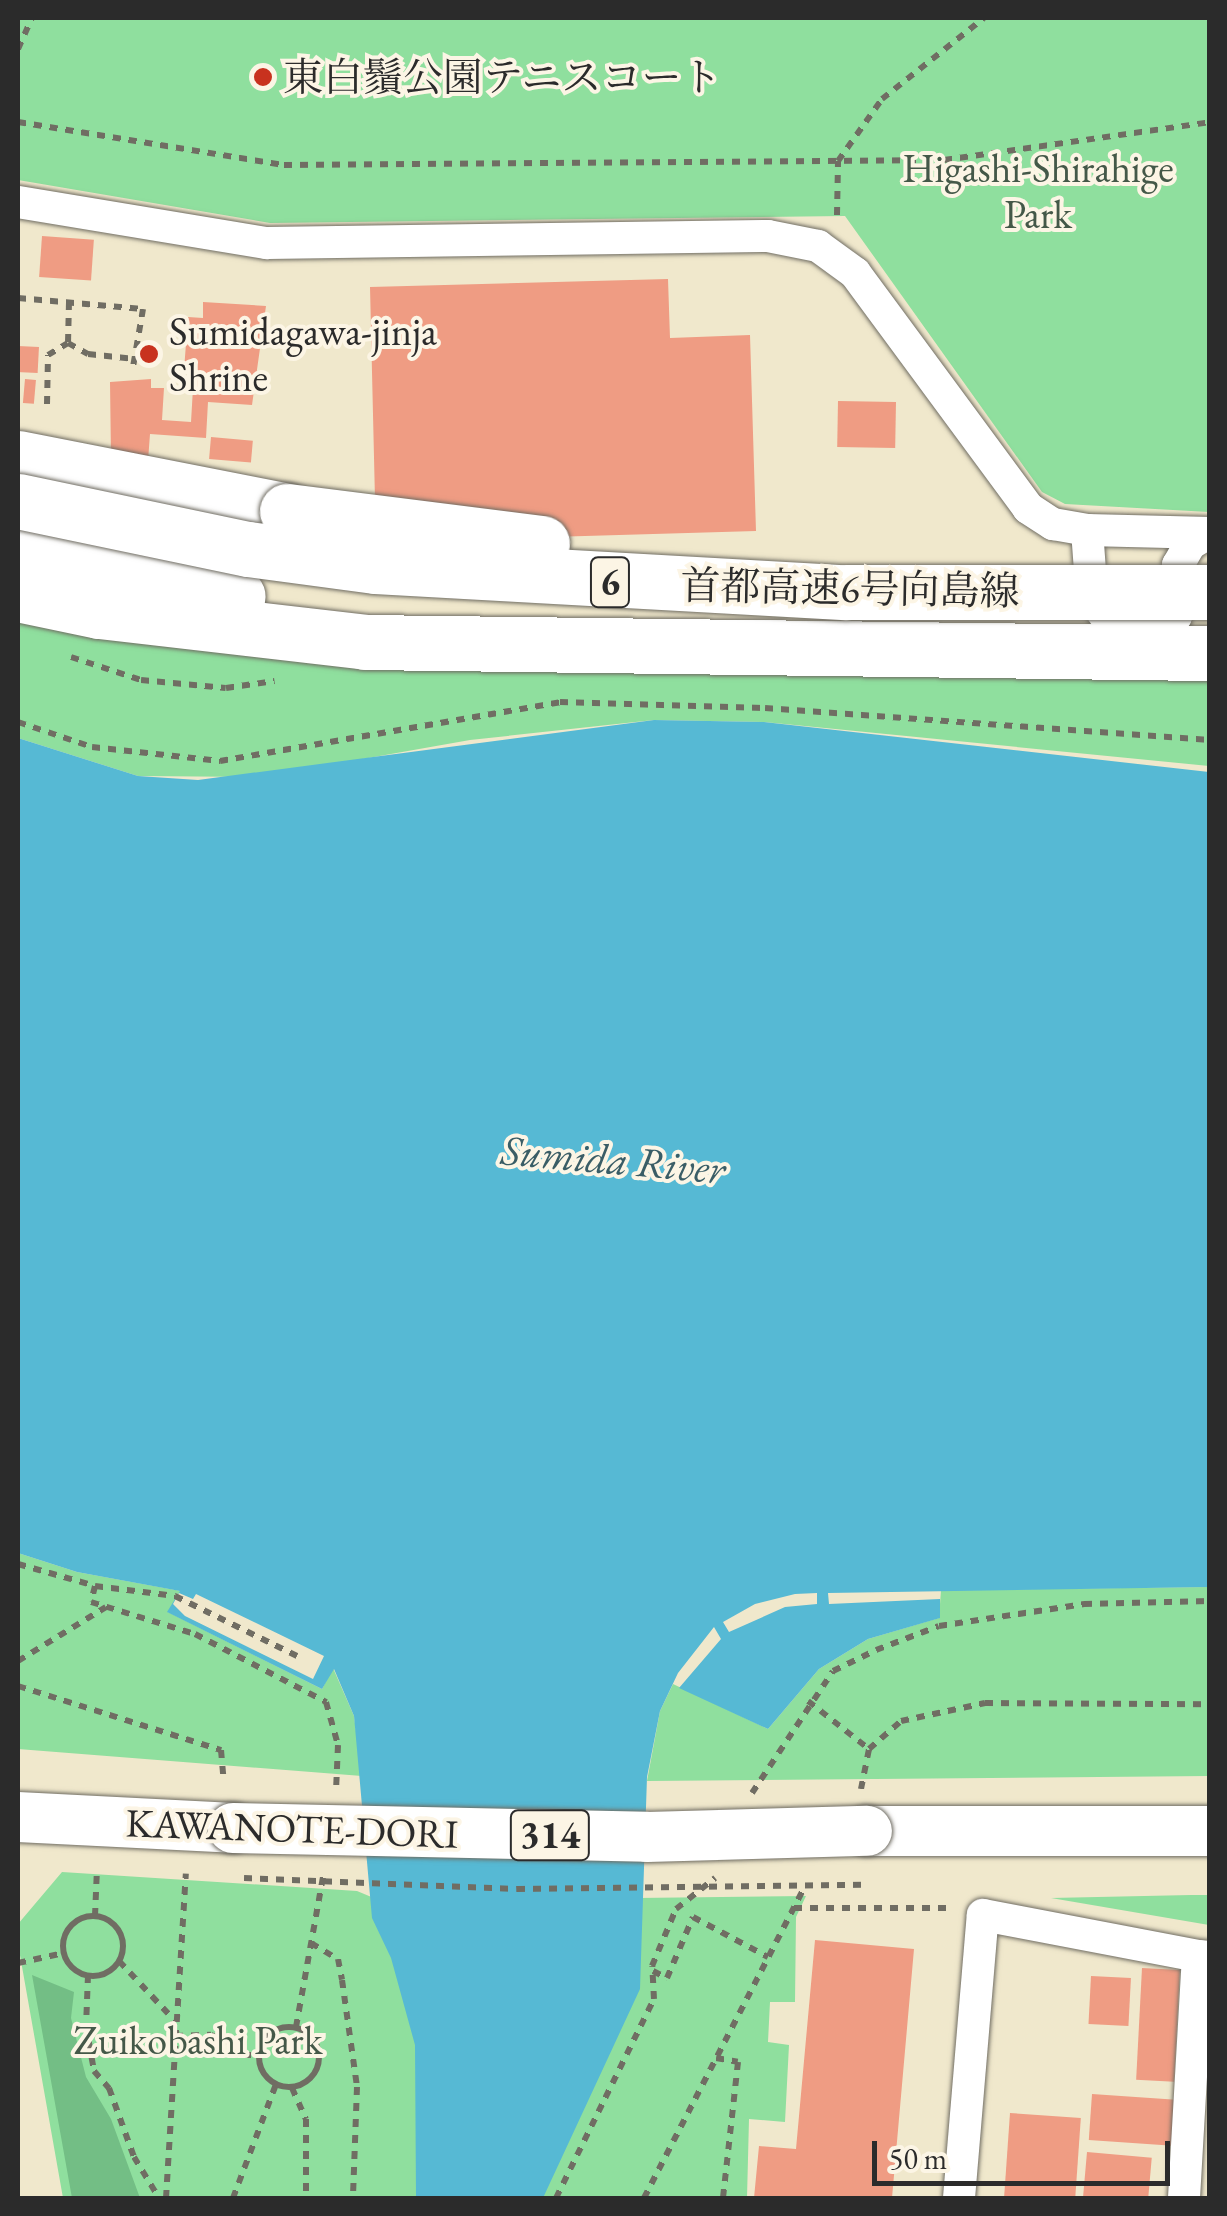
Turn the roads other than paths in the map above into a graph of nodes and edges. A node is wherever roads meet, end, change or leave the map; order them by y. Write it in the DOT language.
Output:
graph roads {
  1 [pos="18,202"];
  2 [pos="18,458"];
  3 [pos="18,502"];
  4 [pos="1087,530"];
  5 [pos="1208,533"];
  6 [pos="18,546"];
  7 [pos="1210,591"];
  8 [pos="18,594"];
  9 [pos="843,651"];
  10 [pos="1210,654"];
  11 [pos="18,1818"];
  12 [pos="1210,1831"];
  13 [pos="1204,1956"];
  14 [pos="960,2198"];
  15 [pos="1184,2198"];
  1 -- 4 [label="street"];
  2 -- 7 [label="highway, bridge"];
  3 -- 7 [label="highway, 首都高速6号向島線 / 6, bridge"];
  4 -- 5 [label="street"];
  4 -- 5 [label="street"];
  6 -- 9 [label="highway"];
  8 -- 9 [label="highway, 首都高速6号向島線 / 6"];
  9 -- 10 [label="highway, 首都高速6号向島線 / 6"];
  11 -- 12 [label="main road, KAWANOTE-DORI / 314, bridge"];
  13 -- 14 [label="street"];
  13 -- 15 [label="street"];
}
